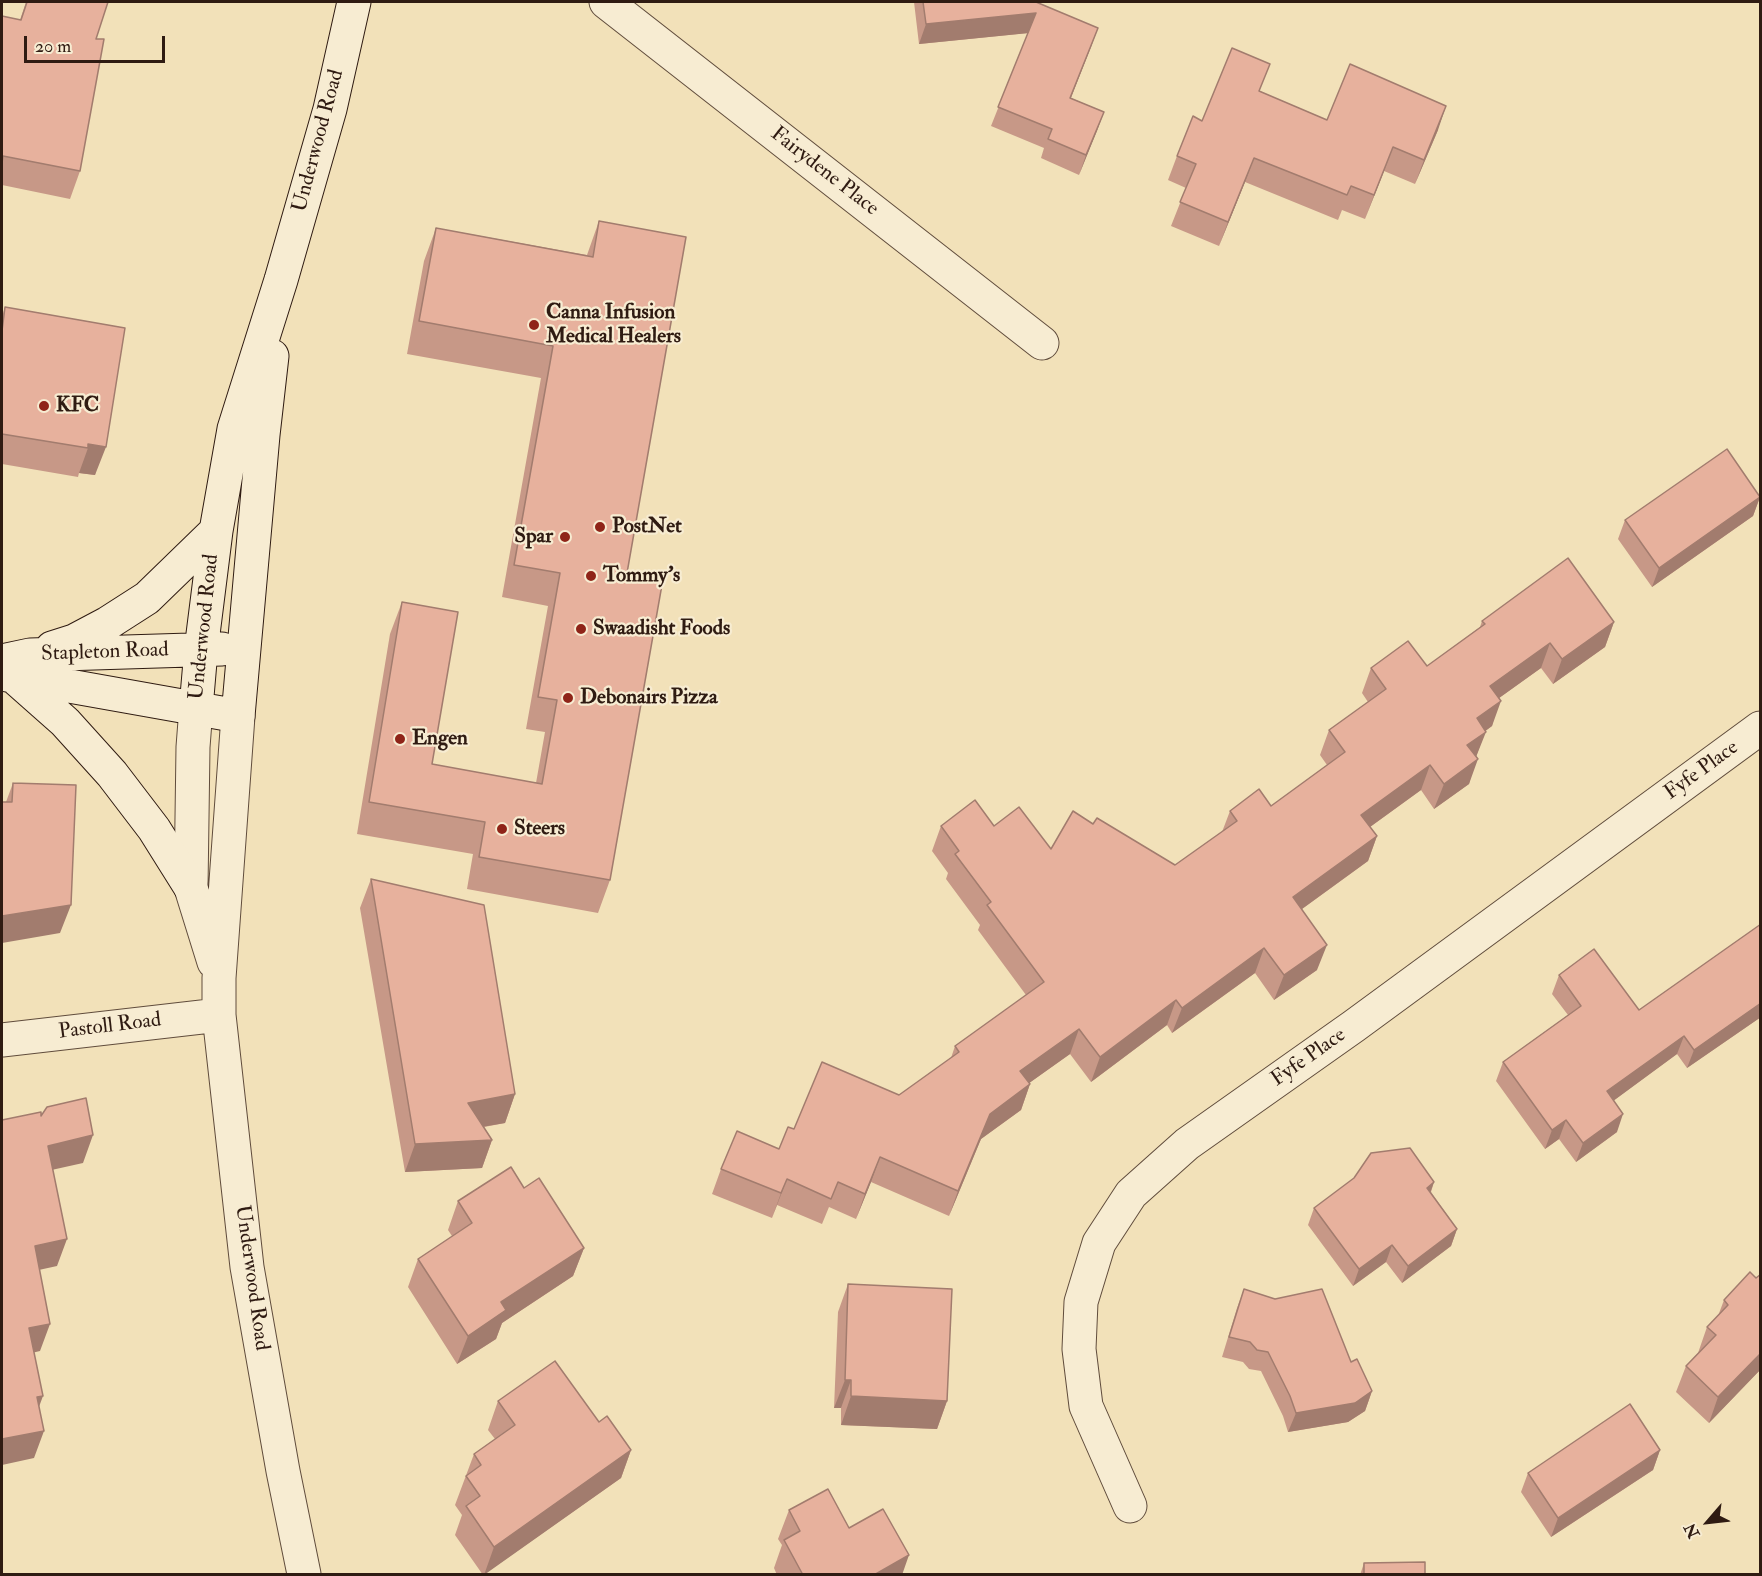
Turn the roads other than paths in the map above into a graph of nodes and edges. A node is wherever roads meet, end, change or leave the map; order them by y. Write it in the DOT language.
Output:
graph roads {
  1 [pos="354,2"];
  2 [pos="606,2"];
  3 [pos="281,280"];
  4 [pos="1042,343"];
  5 [pos="216,531"];
  6 [pos="245,647"];
  7 [pos="201,650"];
  8 [pos="11,667"];
  9 [pos="196,708"];
  10 [pos="238,716"];
  11 [pos="1761,729"];
  12 [pos="191,888"];
  13 [pos="219,978"];
  14 [pos="219,1015"];
  15 [pos="2,1040"];
  16 [pos="1130,1506"];
  17 [pos="304,1575"];
  1 -- 3 [label="street, Underwood Road"];
  2 -- 4 [label="street, Fairydene Place"];
  3 -- 5 [label="street, Underwood Road"];
  3 -- 6 [label="street, Underwood Road"];
  5 -- 7 [label="street, Underwood Road"];
  5 -- 8 [label="street"];
  6 -- 7 [label="street, Stapleton Road"];
  6 -- 10 [label="street, Underwood Road"];
  7 -- 8 [label="street, Stapleton Road"];
  7 -- 9 [label="street, Underwood Road"];
  8 -- 9 [label="street, Stapleton Road"];
  8 -- 12 [label="street"];
  9 -- 10 [label="street, Stapleton Road"];
  9 -- 12 [label="street, Underwood Road"];
  10 -- 13 [label="street, Underwood Road"];
  11 -- 16 [label="street, Fyfe Place"];
  12 -- 13 [label="street, Underwood Road"];
  13 -- 14 [label="street, Underwood Road"];
  14 -- 15 [label="street, Pastoll Road"];
  14 -- 17 [label="street, Underwood Road"];
}
